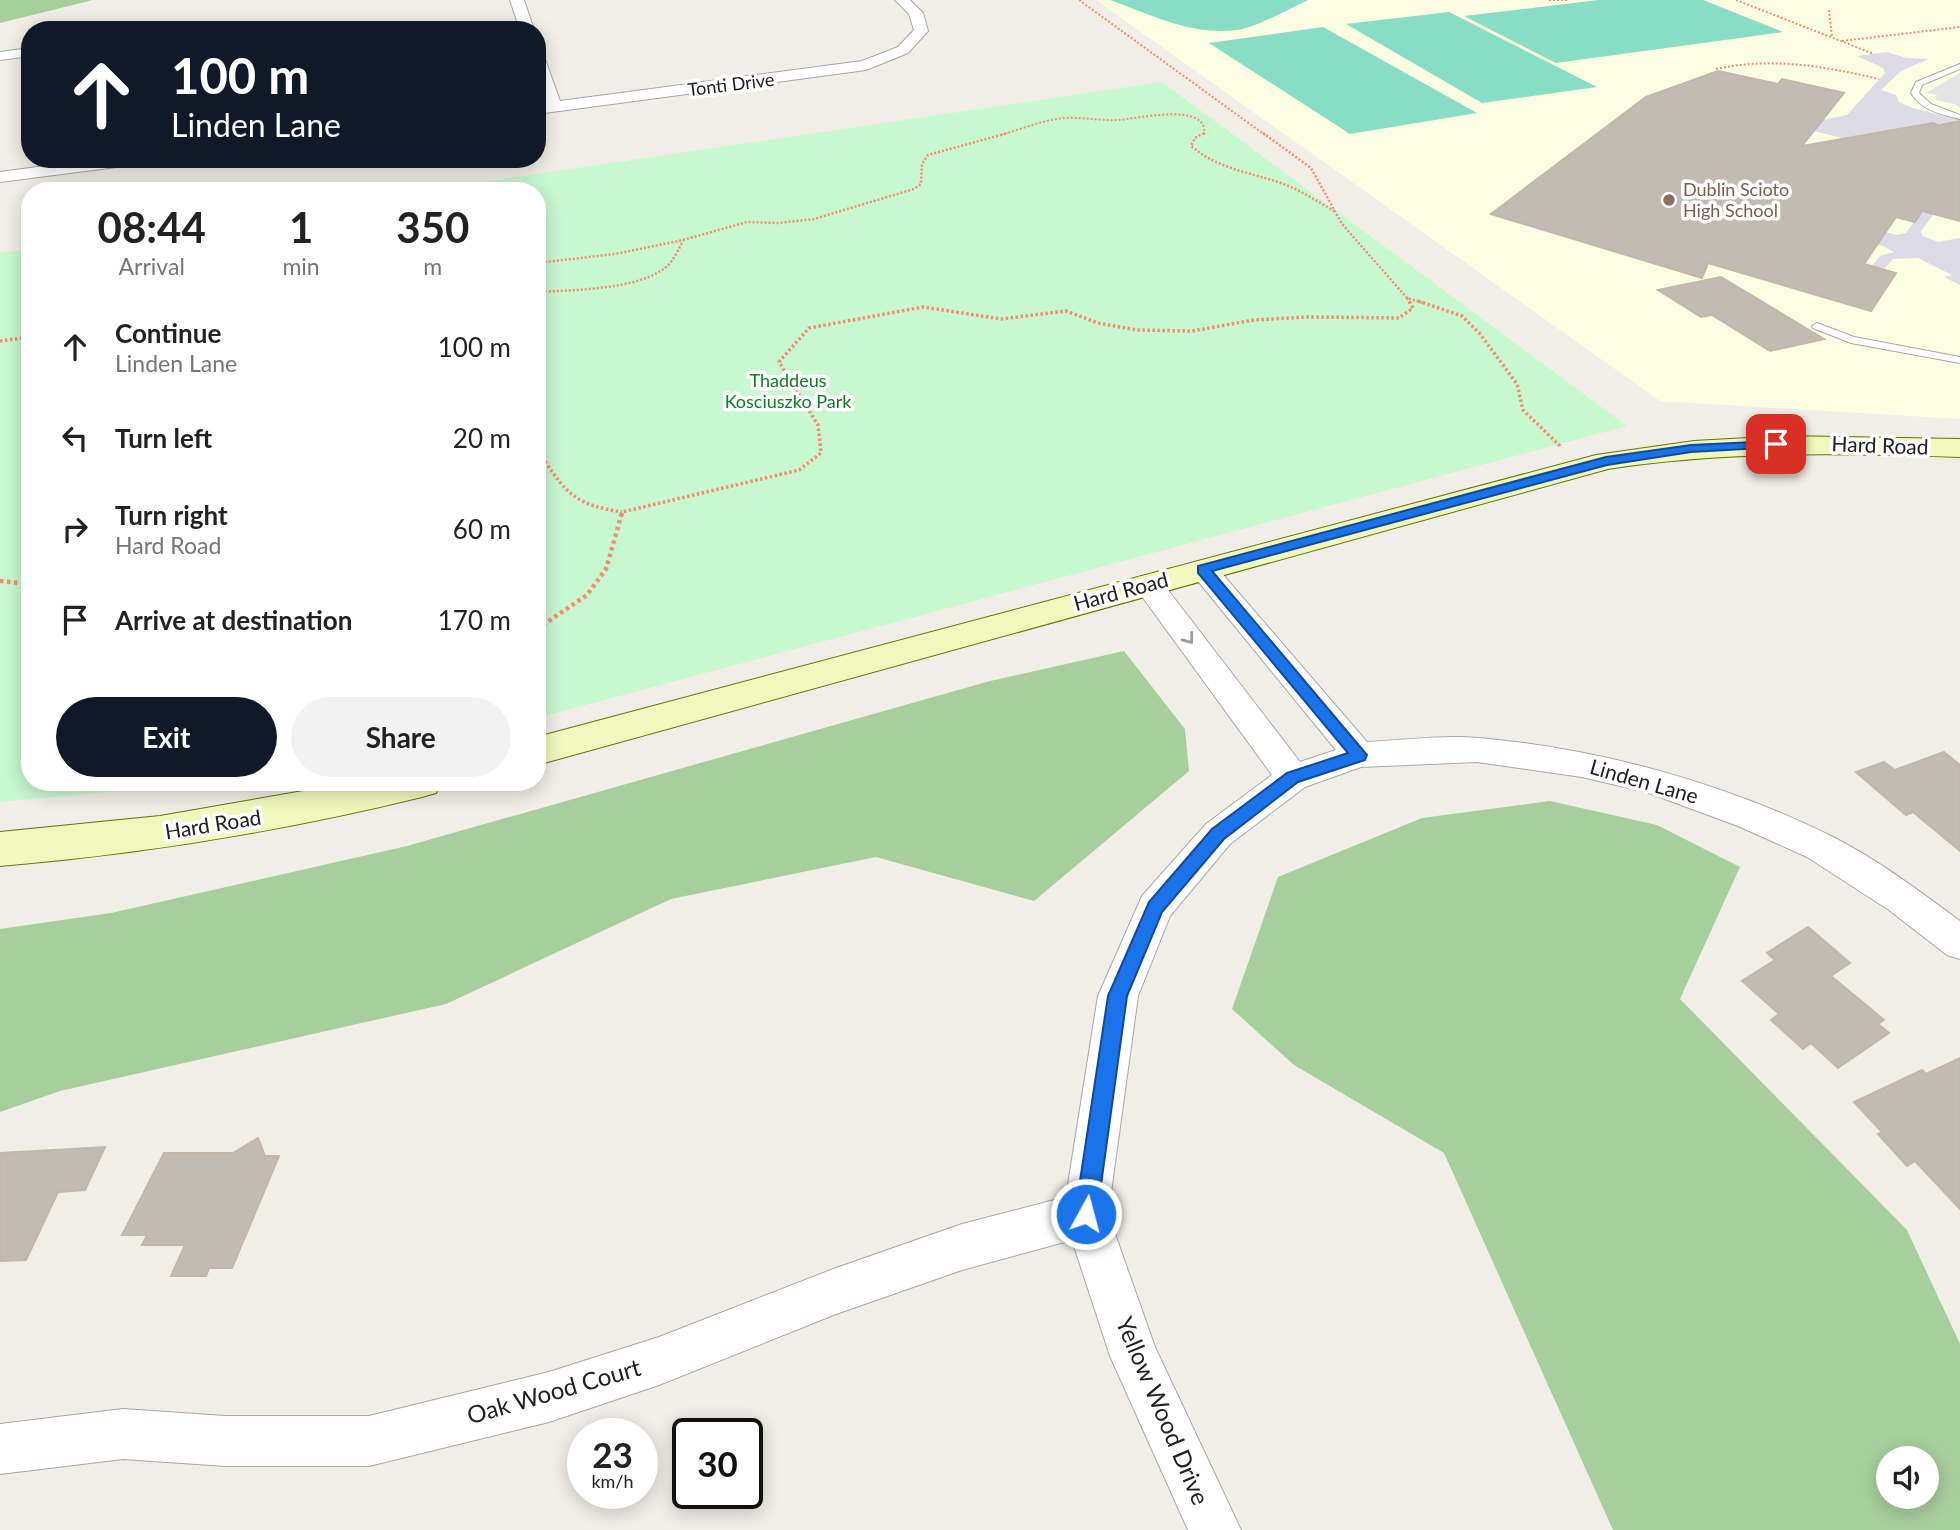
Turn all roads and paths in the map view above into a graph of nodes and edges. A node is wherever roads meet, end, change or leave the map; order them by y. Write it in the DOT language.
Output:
graph roads {
  1 [pos="517,0"];
  2 [pos="902,0"];
  3 [pos="1079,0"];
  4 [pos="1549,0"];
  5 [pos="1567,0"];
  6 [pos="1736,0"];
  7 [pos="1829,10"];
  8 [pos="524,21"];
  9 [pos="1960,27"];
  10 [pos="1832,37"];
  11 [pos="1842,41"];
  12 [pos="21,53"];
  13 [pos="1874,54"];
  14 [pos="0,56"];
  15 [pos="1960,66"];
  16 [pos="1716,69"];
  17 [pos="1879,79"];
  18 [pos="546,108"];
  19 [pos="1960,117"];
  20 [pos="70,168"];
  21 [pos="0,177"];
  22 [pos="1334,211"];
  23 [pos="684,240"];
  24 [pos="546,261"];
  25 [pos="546,292"];
  26 [pos="1407,298"];
  27 [pos="1817,326"];
  28 [pos="21,338"];
  29 [pos="0,341"];
  30 [pos="1960,360"];
  31 [pos="1560,446"];
  32 [pos="1960,448"];
  33 [pos="546,462"];
  34 [pos="622,512"];
  35 [pos="1203,569"];
  36 [pos="0,581"];
  37 [pos="21,582"];
  38 [pos="1149,584"];
  39 [pos="546,623"];
  40 [pos="546,749"];
  41 [pos="1359,755"];
  42 [pos="1293,778"];
  43 [pos="385,791"];
  44 [pos="0,849"];
  45 [pos="1960,943"];
  46 [pos="1086,1214"];
  47 [pos="0,1449"];
  48 [pos="1214,1530"];
  1 -- 8 [label="street"];
  2 -- 18 [label="street, Tonti Drive"];
  3 -- 22 [label="path"];
  4 -- 5 [label="path"];
  6 -- 10 [label="path"];
  7 -- 10 [label="path"];
  9 -- 11 [label="path"];
  10 -- 11 [label="path"];
  11 -- 13 [label="path"];
  12 -- 14 [label="street"];
  15 -- 19 [label="lane"];
  16 -- 17 [label="path"];
  20 -- 21 [label="street"];
  22 -- 23 [label="path"];
  22 -- 26 [label="path"];
  23 -- 24 [label="path"];
  23 -- 25 [label="path"];
  26 -- 31 [label="path"];
  26 -- 34 [label="path"];
  27 -- 30 [label="lane"];
  28 -- 29 [label="path"];
  32 -- 35 [label="main road, Hard Road"];
  33 -- 34 [label="path"];
  34 -- 39 [label="path"];
  35 -- 38 [label="main road, Hard Road"];
  35 -- 41 [label="street"];
  36 -- 37 [label="path"];
  38 -- 40 [label="main road, Hard Road"];
  38 -- 42 [label="street, one-way"];
  41 -- 42 [label="street, Linden Lane"];
  41 -- 45 [label="street, Linden Lane"];
  42 -- 46 [label="street, Yellow Wood Drive"];
  43 -- 44 [label="main road, Hard Road"];
  46 -- 47 [label="street, Oak Wood Court"];
  46 -- 48 [label="street, Yellow Wood Drive"];
}
